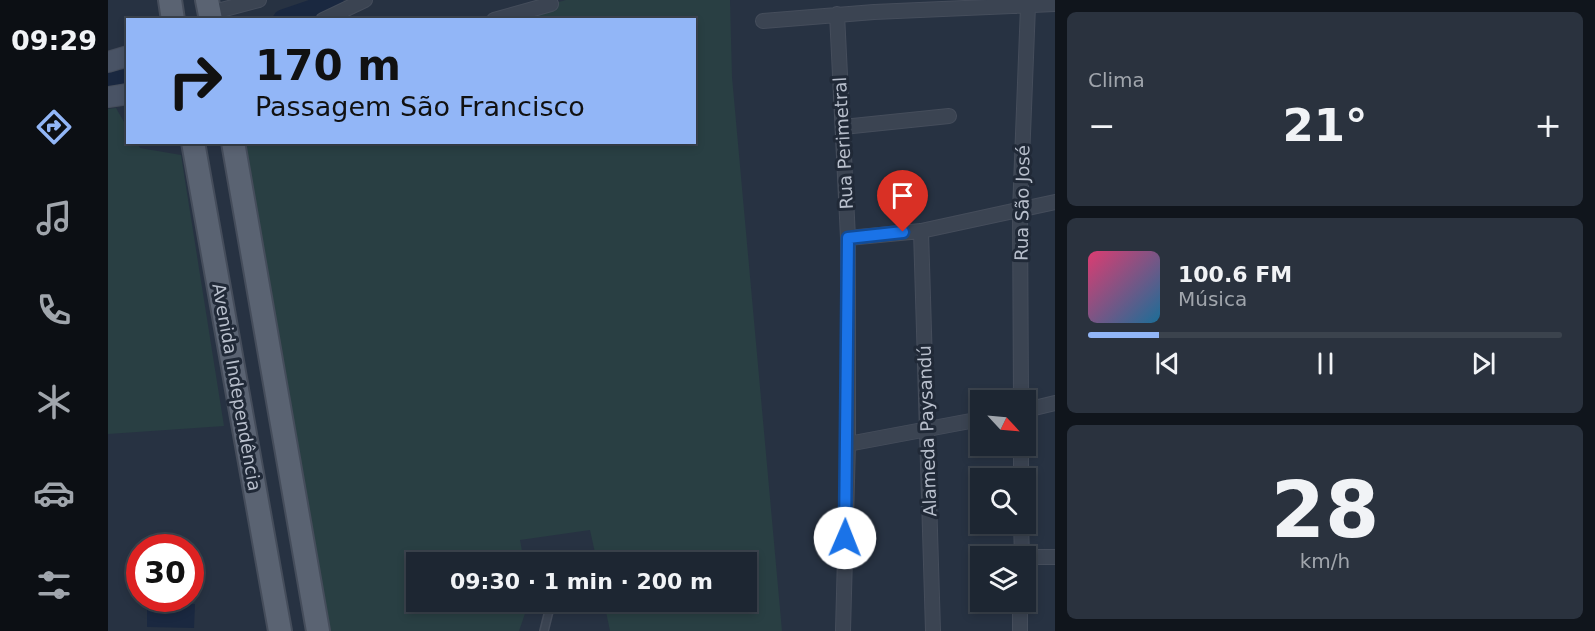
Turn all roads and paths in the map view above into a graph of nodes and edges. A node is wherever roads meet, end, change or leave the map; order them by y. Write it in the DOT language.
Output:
graph roads {
  1 [pos="170,0"];
  2 [pos="259,0"];
  3 [pos="365,0"];
  4 [pos="551,4"];
  5 [pos="1055,4"];
  6 [pos="873,6"];
  7 [pos="1028,6"];
  8 [pos="209,11"];
  9 [pos="837,14"];
  10 [pos="173,18"];
  11 [pos="327,18"];
  12 [pos="501,18"];
  13 [pos="763,21"];
  14 [pos="126,57"];
  15 [pos="108,62"];
  16 [pos="126,94"];
  17 [pos="108,97"];
  18 [pos="949,116"];
  19 [pos="843,127"];
  20 [pos="193,144"];
  21 [pos="233,144"];
  22 [pos="1055,202"];
  23 [pos="1020,211"];
  24 [pos="921,231"];
  25 [pos="848,238"];
  26 [pos="1021,390"];
  27 [pos="1055,403"];
  28 [pos="1036,408"];
  29 [pos="970,421"];
  30 [pos="926,430"];
  31 [pos="848,444"];
  32 [pos="252,472"];
  33 [pos="292,483"];
  34 [pos="1036,557"];
  35 [pos="1055,557"];
  36 [pos="549,612"];
  37 [pos="1020,612"];
  38 [pos="280,631"];
  39 [pos="318,631"];
  40 [pos="544,631"];
  41 [pos="843,631"];
  42 [pos="933,631"];
  43 [pos="1020,631"];
  1 -- 10 [label="main road"];
  2 -- 8 [label="street"];
  3 -- 11 [label="street"];
  4 -- 12 [label="street"];
  5 -- 7 [label="street"];
  6 -- 7 [label="street"];
  6 -- 9 [label="street"];
  7 -- 23 [label="street, Rua São José"];
  9 -- 13 [label="street"];
  9 -- 19 [label="street, Rua Perimetral"];
  14 -- 15 [label="main road"];
  16 -- 17 [label="main road"];
  18 -- 19 [label="street"];
  19 -- 25 [label="street, Rua Perimetral"];
  20 -- 32 [label="main road, Avenida Independência"];
  21 -- 33 [label="main road, Avenida Independência"];
  22 -- 23 [label="street"];
  23 -- 24 [label="street"];
  23 -- 26 [label="street, Rua São José"];
  24 -- 25 [label="street"];
  24 -- 30 [label="street, Alameda Paysandú"];
  25 -- 31 [label="street, Rua Perimetral"];
  27 -- 28 [label="street"];
  29 -- 30 [label="street"];
  30 -- 31 [label="street"];
  30 -- 42 [label="street, Alameda Paysandú"];
  31 -- 41 [label="street, Rua Perimetral"];
  32 -- 33 [label="main road"];
  32 -- 38 [label="main road, Avenida Independência"];
  33 -- 39 [label="main road, Avenida Independência"];
  34 -- 35 [label="street"];
  36 -- 40 [label="lane"];
  37 -- 43 [label="street"];
}
